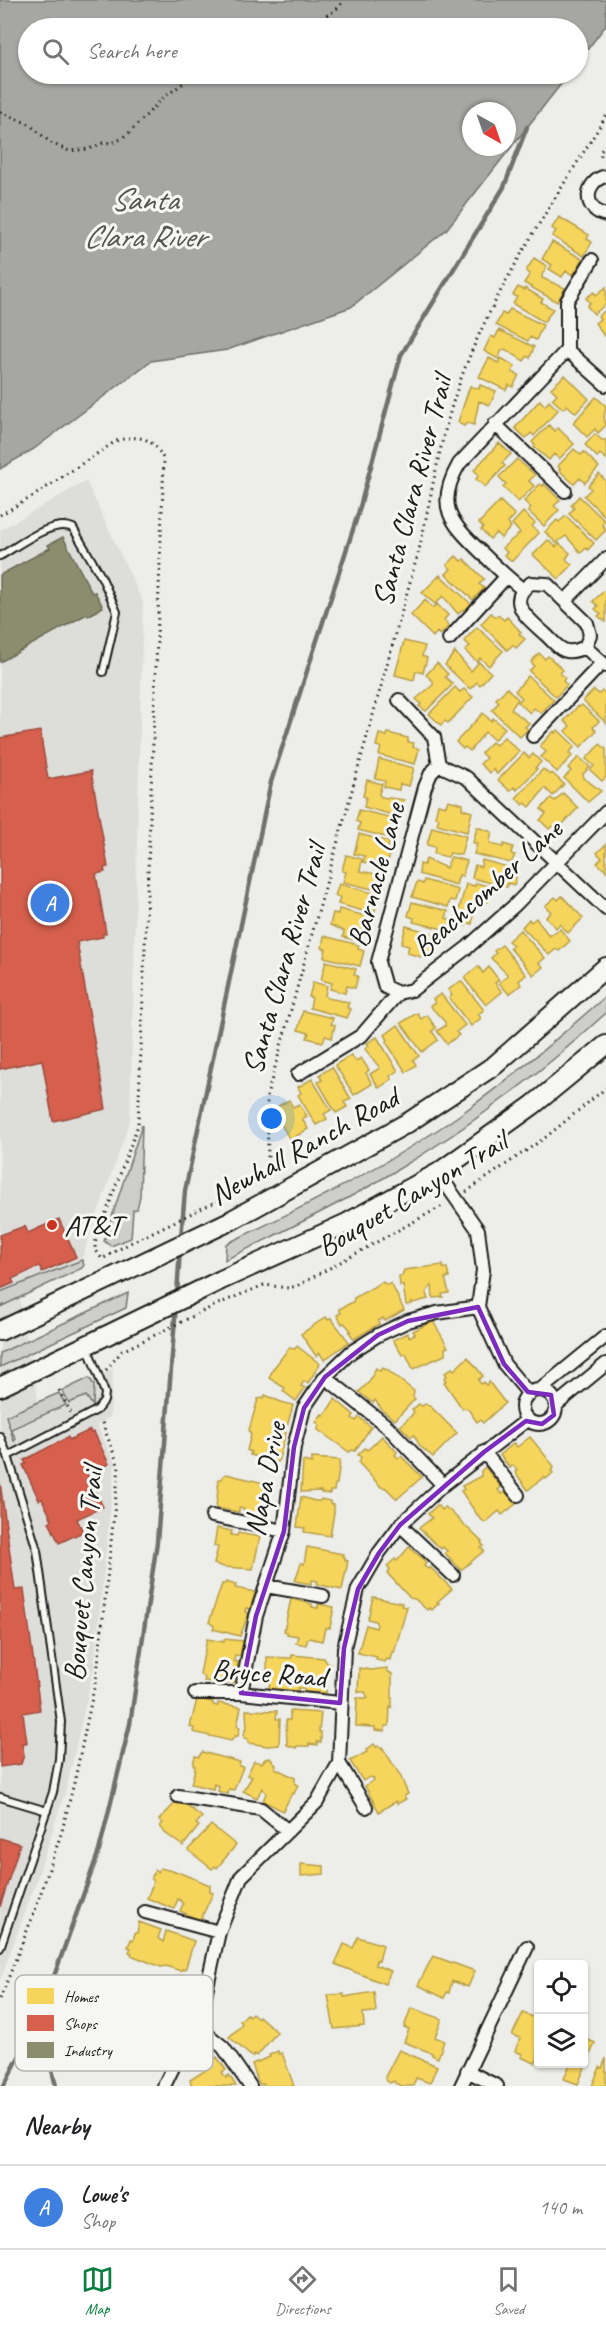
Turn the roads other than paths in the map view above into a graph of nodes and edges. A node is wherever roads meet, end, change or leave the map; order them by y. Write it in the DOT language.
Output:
graph roads {
  1 [pos="606,176"];
  2 [pos="606,215"];
  3 [pos="592,260"];
  4 [pos="567,350"];
  5 [pos="606,385"];
  6 [pos="495,424"];
  7 [pos="565,491"];
  8 [pos="0,556"];
  9 [pos="606,560"];
  10 [pos="506,577"];
  11 [pos="522,590"];
  12 [pos="565,601"];
  13 [pos="449,639"];
  14 [pos="585,647"];
  15 [pos="604,665"];
  16 [pos="103,672"];
  17 [pos="399,700"];
  18 [pos="533,736"];
  19 [pos="439,765"];
  20 [pos="606,812"];
  21 [pos="558,862"];
  22 [pos="606,909"];
  23 [pos="606,967"];
  24 [pos="398,993"];
  25 [pos="606,1045"];
  26 [pos="298,1074"];
  27 [pos="438,1173"];
  28 [pos="478,1307"];
  29 [pos="0,1330"];
  30 [pos="606,1336"];
  31 [pos="87,1346"];
  32 [pos="606,1364"];
  33 [pos="325,1377"];
  34 [pos="0,1388"];
  35 [pos="535,1392"];
  36 [pos="556,1405"];
  37 [pos="527,1420"];
  38 [pos="0,1436"];
  39 [pos="484,1452"];
  40 [pos="8,1456"];
  41 [pos="443,1485"];
  42 [pos="518,1496"];
  43 [pos="212,1516"];
  44 [pos="400,1525"];
  45 [pos="284,1532"];
  46 [pos="453,1575"];
  47 [pos="266,1586"];
  48 [pos="323,1596"];
  49 [pos="195,1693"];
  50 [pos="242,1693"];
  51 [pos="340,1703"];
  52 [pos="339,1763"];
  53 [pos="178,1796"];
  54 [pos="0,1797"];
  55 [pos="366,1807"];
  56 [pos="47,1811"];
  57 [pos="288,1831"];
  58 [pos="145,1912"];
  59 [pos="219,1932"];
  60 [pos="527,1947"];
  61 [pos="0,1948"];
  62 [pos="209,1975"];
  63 [pos="213,2039"];
  64 [pos="171,2071"];
  65 [pos="467,2072"];
  66 [pos="164,2086"];
  67 [pos="250,2086"];
  68 [pos="461,2086"];
  69 [pos="497,2086"];
  1 -- 2 [label="street"];
  3 -- 4 [label="street"];
  4 -- 5 [label="street"];
  4 -- 6 [label="street"];
  6 -- 7 [label="street"];
  6 -- 10 [label="street"];
  8 -- 16 [label="lane"];
  9 -- 12 [label="street"];
  10 -- 11 [label="street"];
  10 -- 13 [label="street"];
  11 -- 12 [label="street"];
  11 -- 14 [label="street"];
  12 -- 14 [label="street"];
  14 -- 15 [label="street"];
  15 -- 18 [label="street"];
  17 -- 19 [label="street"];
  19 -- 21 [label="street"];
  19 -- 24 [label="street, Barnacle Lane"];
  20 -- 21 [label="street, Beachcomber Lane"];
  21 -- 22 [label="street"];
  21 -- 24 [label="street, Beachcomber Lane"];
  23 -- 29 [label="main road, Newhall Ranch Road"];
  24 -- 26 [label="street"];
  25 -- 27 [label="main road"];
  27 -- 28 [label="street"];
  27 -- 31 [label="main road"];
  28 -- 33 [label="street, Napa Drive"];
  28 -- 35 [label="street"];
  30 -- 35 [label="street"];
  31 -- 34 [label="main road"];
  31 -- 40 [label="lane"];
  32 -- 36 [label="street"];
  33 -- 41 [label="street"];
  33 -- 45 [label="street, Napa Drive"];
  35 -- 36 [label="street"];
  35 -- 37 [label="street"];
  36 -- 37 [label="street"];
  37 -- 39 [label="street"];
  38 -- 40 [label="lane"];
  39 -- 41 [label="street"];
  39 -- 42 [label="street"];
  40 -- 56 [label="lane"];
  41 -- 44 [label="street"];
  43 -- 45 [label="street"];
  44 -- 46 [label="street"];
  44 -- 51 [label="street"];
  45 -- 47 [label="street, Napa Drive"];
  47 -- 48 [label="street"];
  47 -- 50 [label="street, Napa Drive"];
  49 -- 50 [label="street, Bryce Road"];
  50 -- 51 [label="street, Bryce Road"];
  51 -- 52 [label="street"];
  52 -- 55 [label="street"];
  52 -- 57 [label="street"];
  53 -- 57 [label="street"];
  54 -- 56 [label="lane"];
  56 -- 61 [label="lane"];
  57 -- 59 [label="street"];
  58 -- 59 [label="street"];
  59 -- 62 [label="street"];
  60 -- 65 [label="street"];
  63 -- 67 [label="street"];
  64 -- 66 [label="street"];
  65 -- 68 [label="street"];
  65 -- 69 [label="street"];
}
